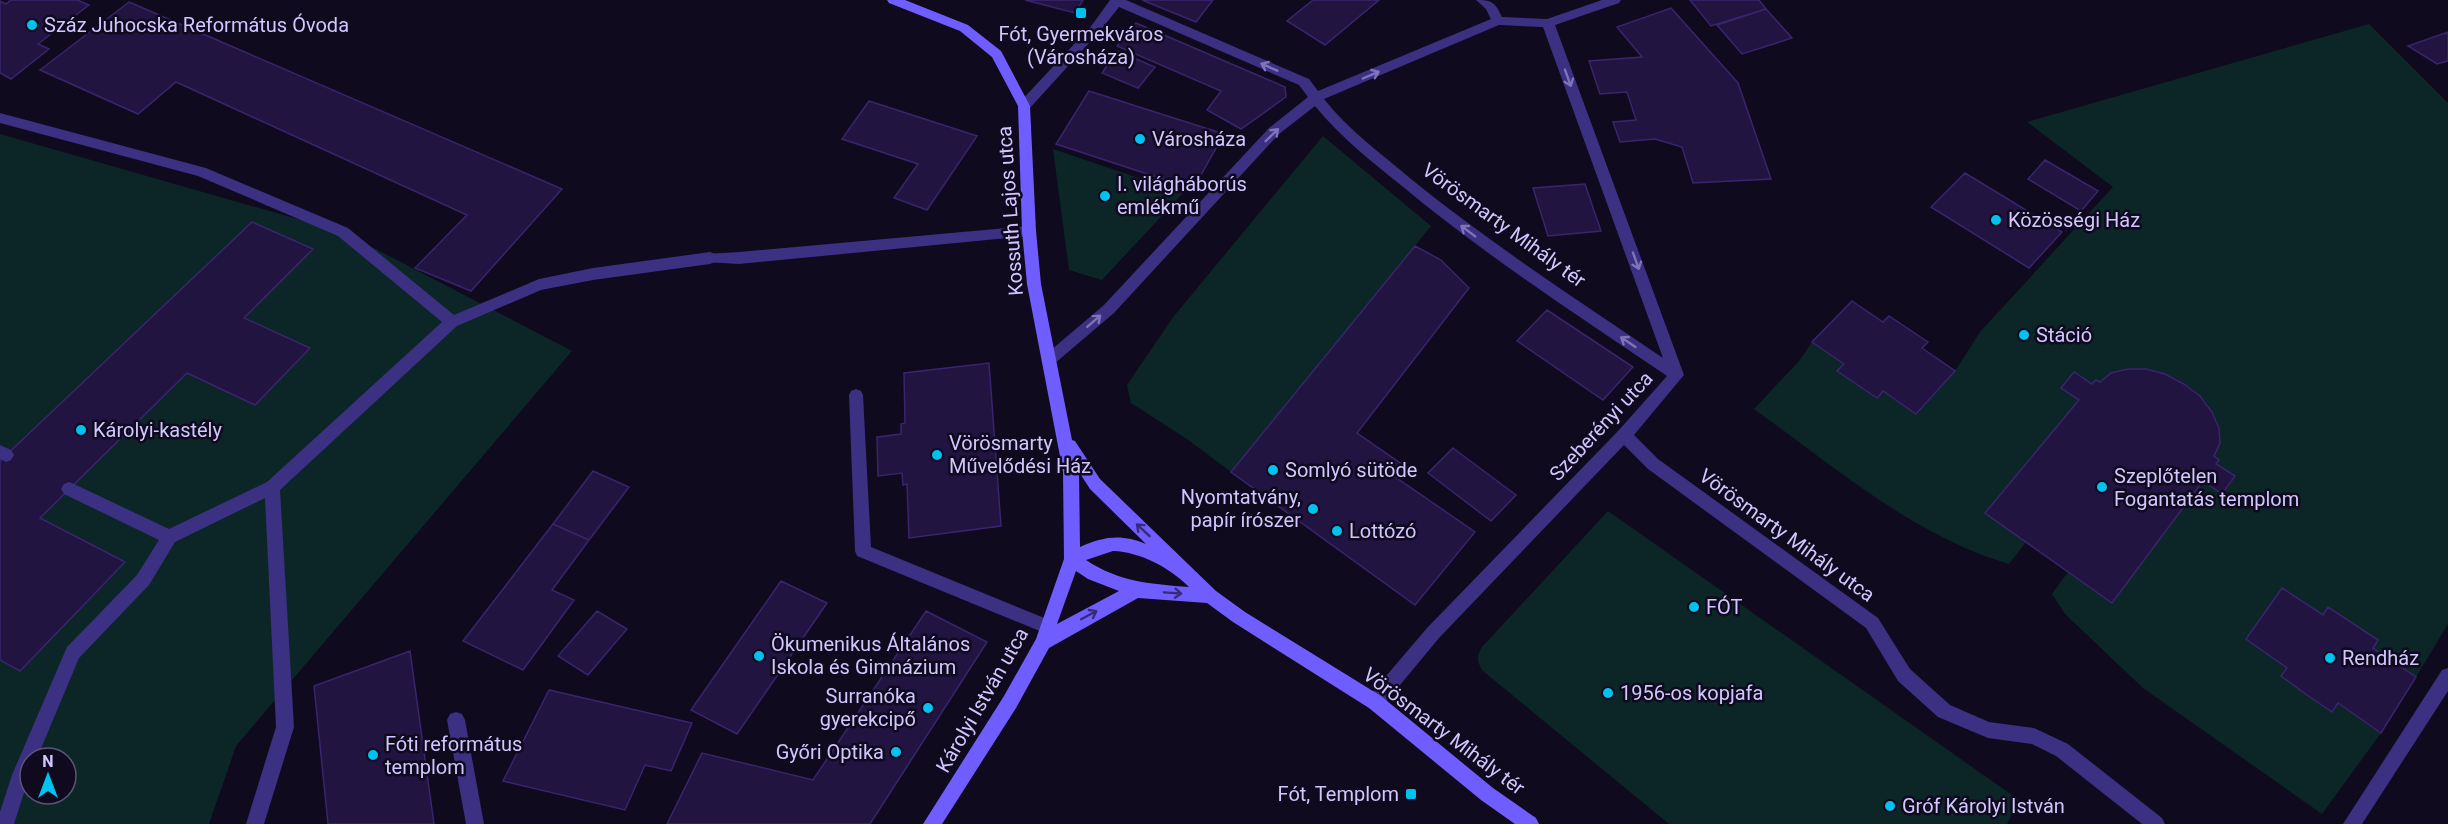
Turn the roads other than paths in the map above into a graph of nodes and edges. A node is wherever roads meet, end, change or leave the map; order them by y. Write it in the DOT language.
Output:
graph roads {
  1 [pos="892,0"];
  2 [pos="1117,0"];
  3 [pos="1482,0"];
  4 [pos="1615,0"];
  5 [pos="1498,21"];
  6 [pos="1548,23"];
  7 [pos="1317,98"];
  8 [pos="1024,106"];
  9 [pos="0,118"];
  10 [pos="1029,231"];
  11 [pos="452,322"];
  12 [pos="1049,360"];
  13 [pos="1677,375"];
  14 [pos="856,395"];
  15 [pos="1624,435"];
  16 [pos="1066,441"];
  17 [pos="272,487"];
  18 [pos="69,489"];
  19 [pos="169,537"];
  20 [pos="1072,559"];
  21 [pos="1186,570"];
  22 [pos="1137,590"];
  23 [pos="1210,596"];
  24 [pos="1045,634"];
  25 [pos="2448,676"];
  26 [pos="1374,702"];
  27 [pos="456,720"];
  28 [pos="5,824"];
  29 [pos="255,824"];
  30 [pos="475,824"];
  31 [pos="932,824"];
  32 [pos="1530,824"];
  33 [pos="2156,824"];
  34 [pos="2352,824"];
  1 -- 8 [label="main road, Kossuth Lajos utca"];
  7 -- 2 [label="street, Vörösmarty Mihály tér, one-way"];
  2 -- 8 [label="street"];
  3 -- 5 [label="street"];
  4 -- 6 [label="street"];
  5 -- 6 [label="street"];
  7 -- 5 [label="street, one-way"];
  6 -- 13 [label="street, Szeberényi utca, one-way"];
  12 -- 7 [label="street, one-way"];
  13 -- 7 [label="street, Vörösmarty Mihály tér, one-way"];
  8 -- 10 [label="main road, Kossuth Lajos utca"];
  9 -- 11 [label="street"];
  10 -- 11 [label="street"];
  10 -- 12 [label="main road, Kossuth Lajos utca"];
  11 -- 17 [label="street"];
  12 -- 16 [label="main road, Kossuth Lajos utca"];
  13 -- 15 [label="street, Szeberényi utca"];
  14 -- 24 [label="street"];
  15 -- 26 [label="street, Szeberényi utca"];
  15 -- 33 [label="street, Vörösmarty Mihály utca"];
  16 -- 20 [label="main road, Kossuth Lajos utca"];
  21 -- 16 [label="main road, Vörösmarty Mihály tér, one-way"];
  17 -- 19 [label="street"];
  17 -- 29 [label="street"];
  18 -- 19 [label="street"];
  19 -- 28 [label="street"];
  20 -- 21 [label="main road, Vörösmarty Mihály tér"];
  20 -- 22 [label="main road"];
  20 -- 24 [label="main road, Károlyi István utca"];
  21 -- 23 [label="main road, Vörösmarty Mihály tér"];
  22 -- 23 [label="main road, one-way"];
  24 -- 22 [label="main road, one-way"];
  23 -- 26 [label="main road, Vörösmarty Mihály tér"];
  24 -- 31 [label="main road, Károlyi István utca"];
  25 -- 34 [label="street"];
  26 -- 32 [label="main road, Vörösmarty Mihály tér"];
  27 -- 30 [label="street"];
}
